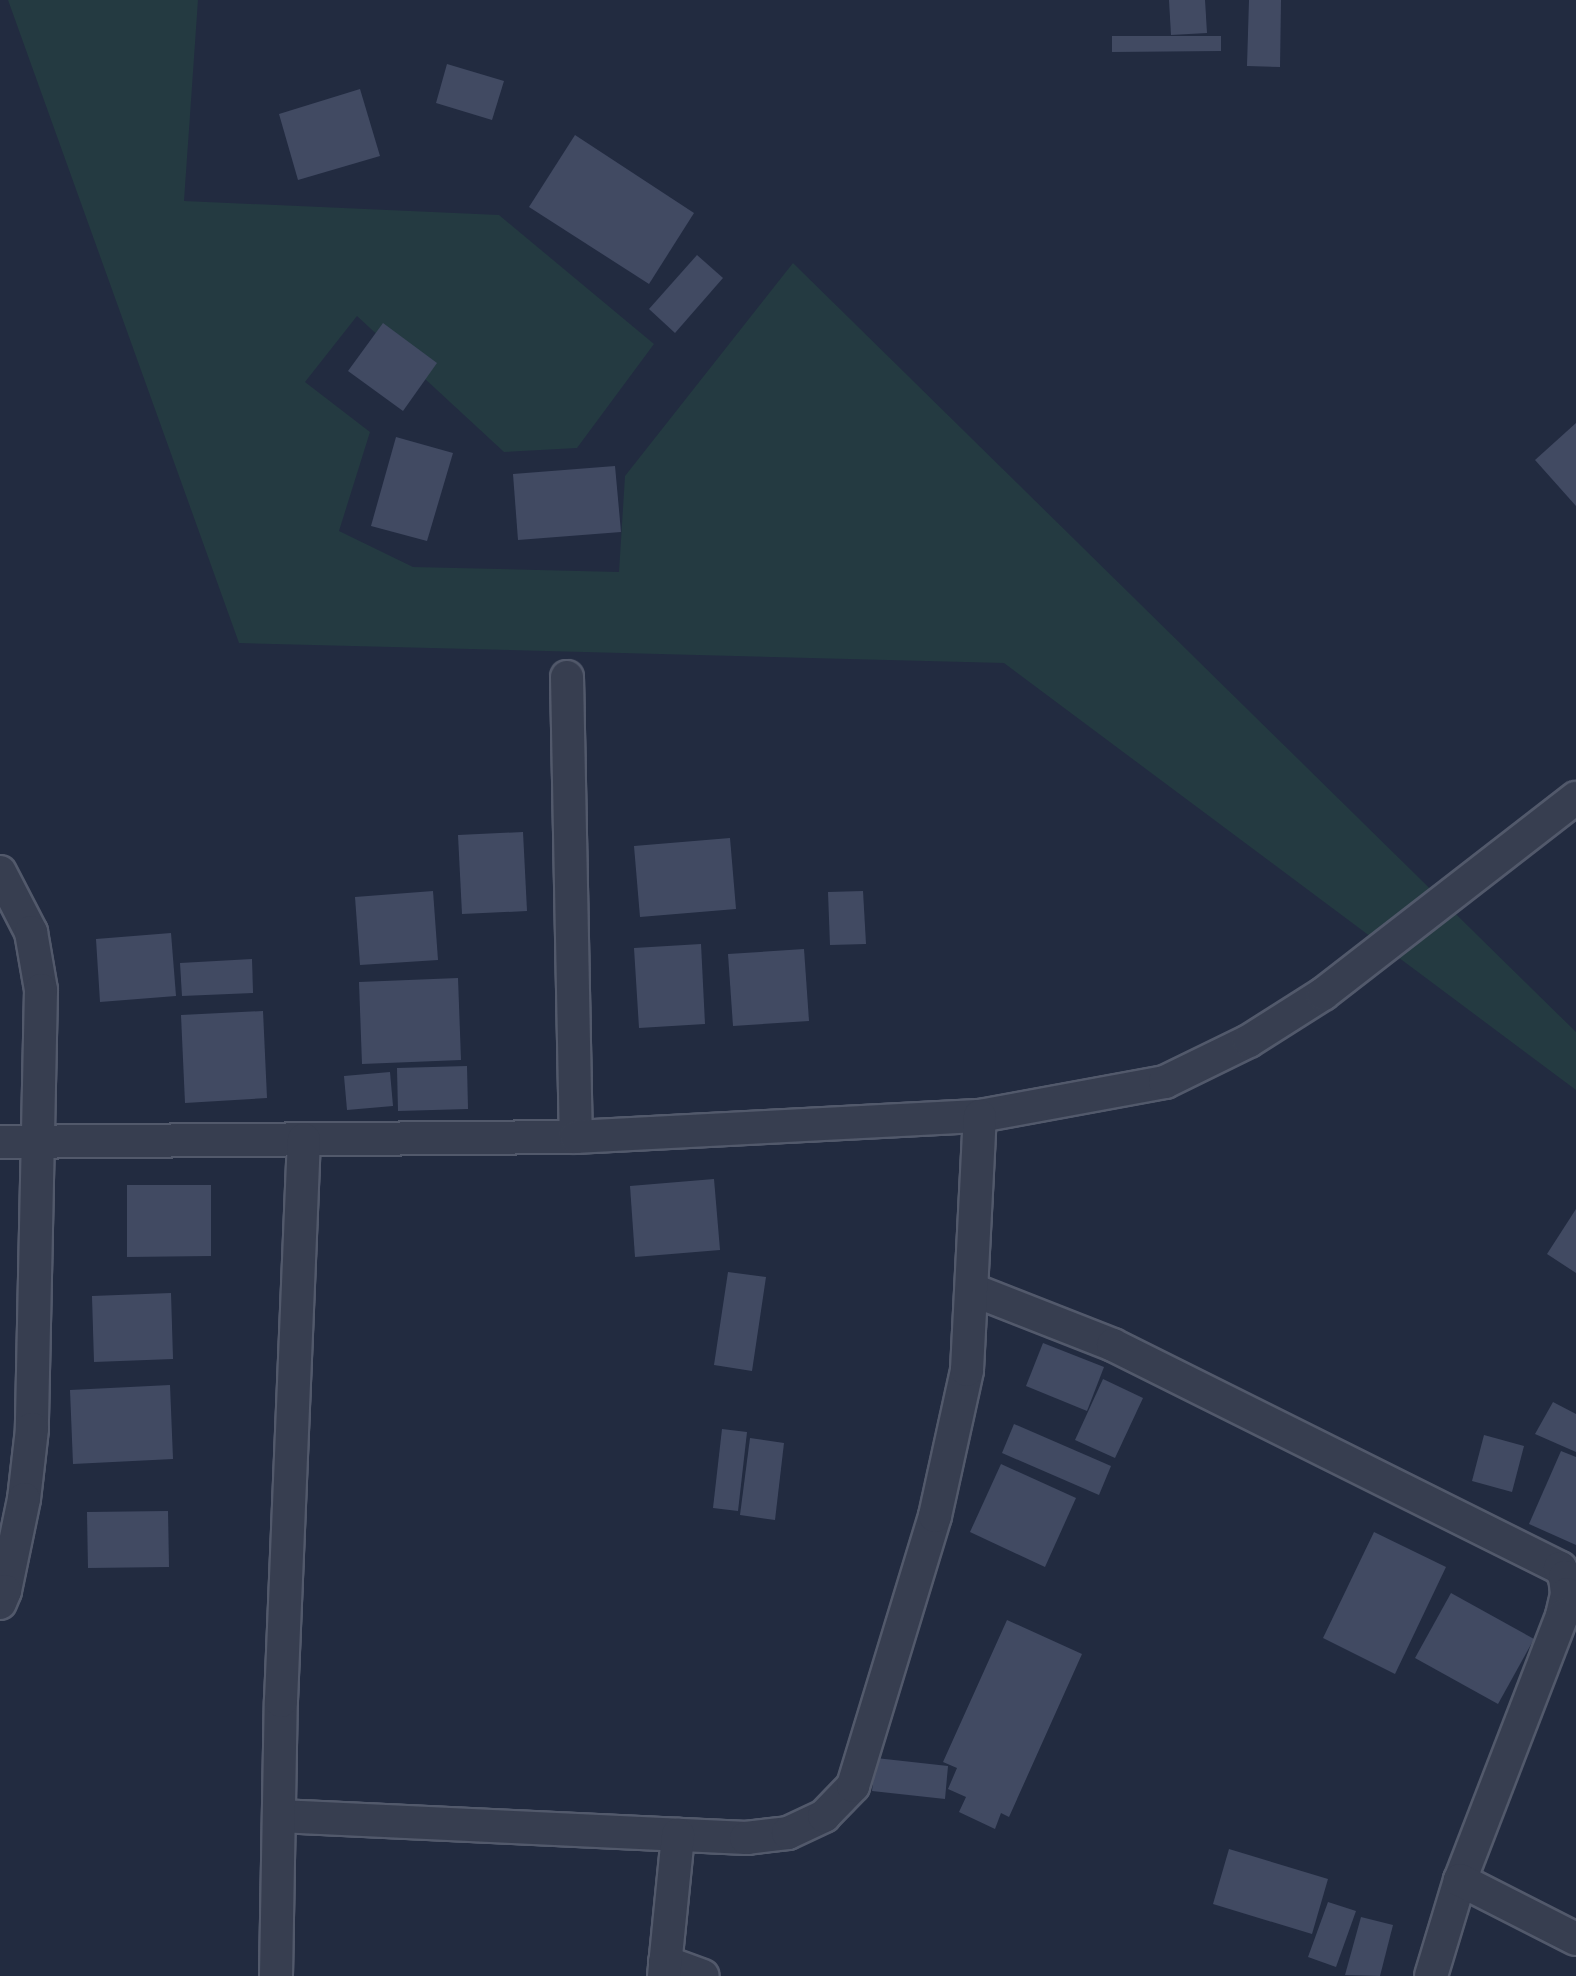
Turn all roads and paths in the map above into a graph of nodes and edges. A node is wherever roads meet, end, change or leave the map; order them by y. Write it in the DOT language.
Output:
graph roads {
  1 [pos="568,677"];
  2 [pos="1576,798"];
  3 [pos="0,872"];
  4 [pos="980,1116"];
  5 [pos="576,1137"];
  6 [pos="304,1139"];
  7 [pos="0,1142"];
  8 [pos="38,1142"];
  9 [pos="972,1290"];
  10 [pos="0,1603"];
  11 [pos="279,1816"];
  12 [pos="678,1835"];
  13 [pos="1460,1880"];
  14 [pos="1576,1939"];
  15 [pos="664,1969"];
  16 [pos="276,1976"];
  17 [pos="703,1976"];
  18 [pos="1431,1976"];
  1 -- 5 [label="street"];
  2 -- 4 [label="street"];
  3 -- 8 [label="street"];
  4 -- 5 [label="street"];
  4 -- 9 [label="street"];
  5 -- 6 [label="street"];
  6 -- 8 [label="street"];
  6 -- 11 [label="street"];
  7 -- 8 [label="street"];
  8 -- 10 [label="street"];
  9 -- 12 [label="street"];
  9 -- 13 [label="street"];
  11 -- 12 [label="street"];
  11 -- 16 [label="street"];
  12 -- 15 [label="street"];
  13 -- 14 [label="street"];
  13 -- 18 [label="street"];
  15 -- 17 [label="street"];
}
